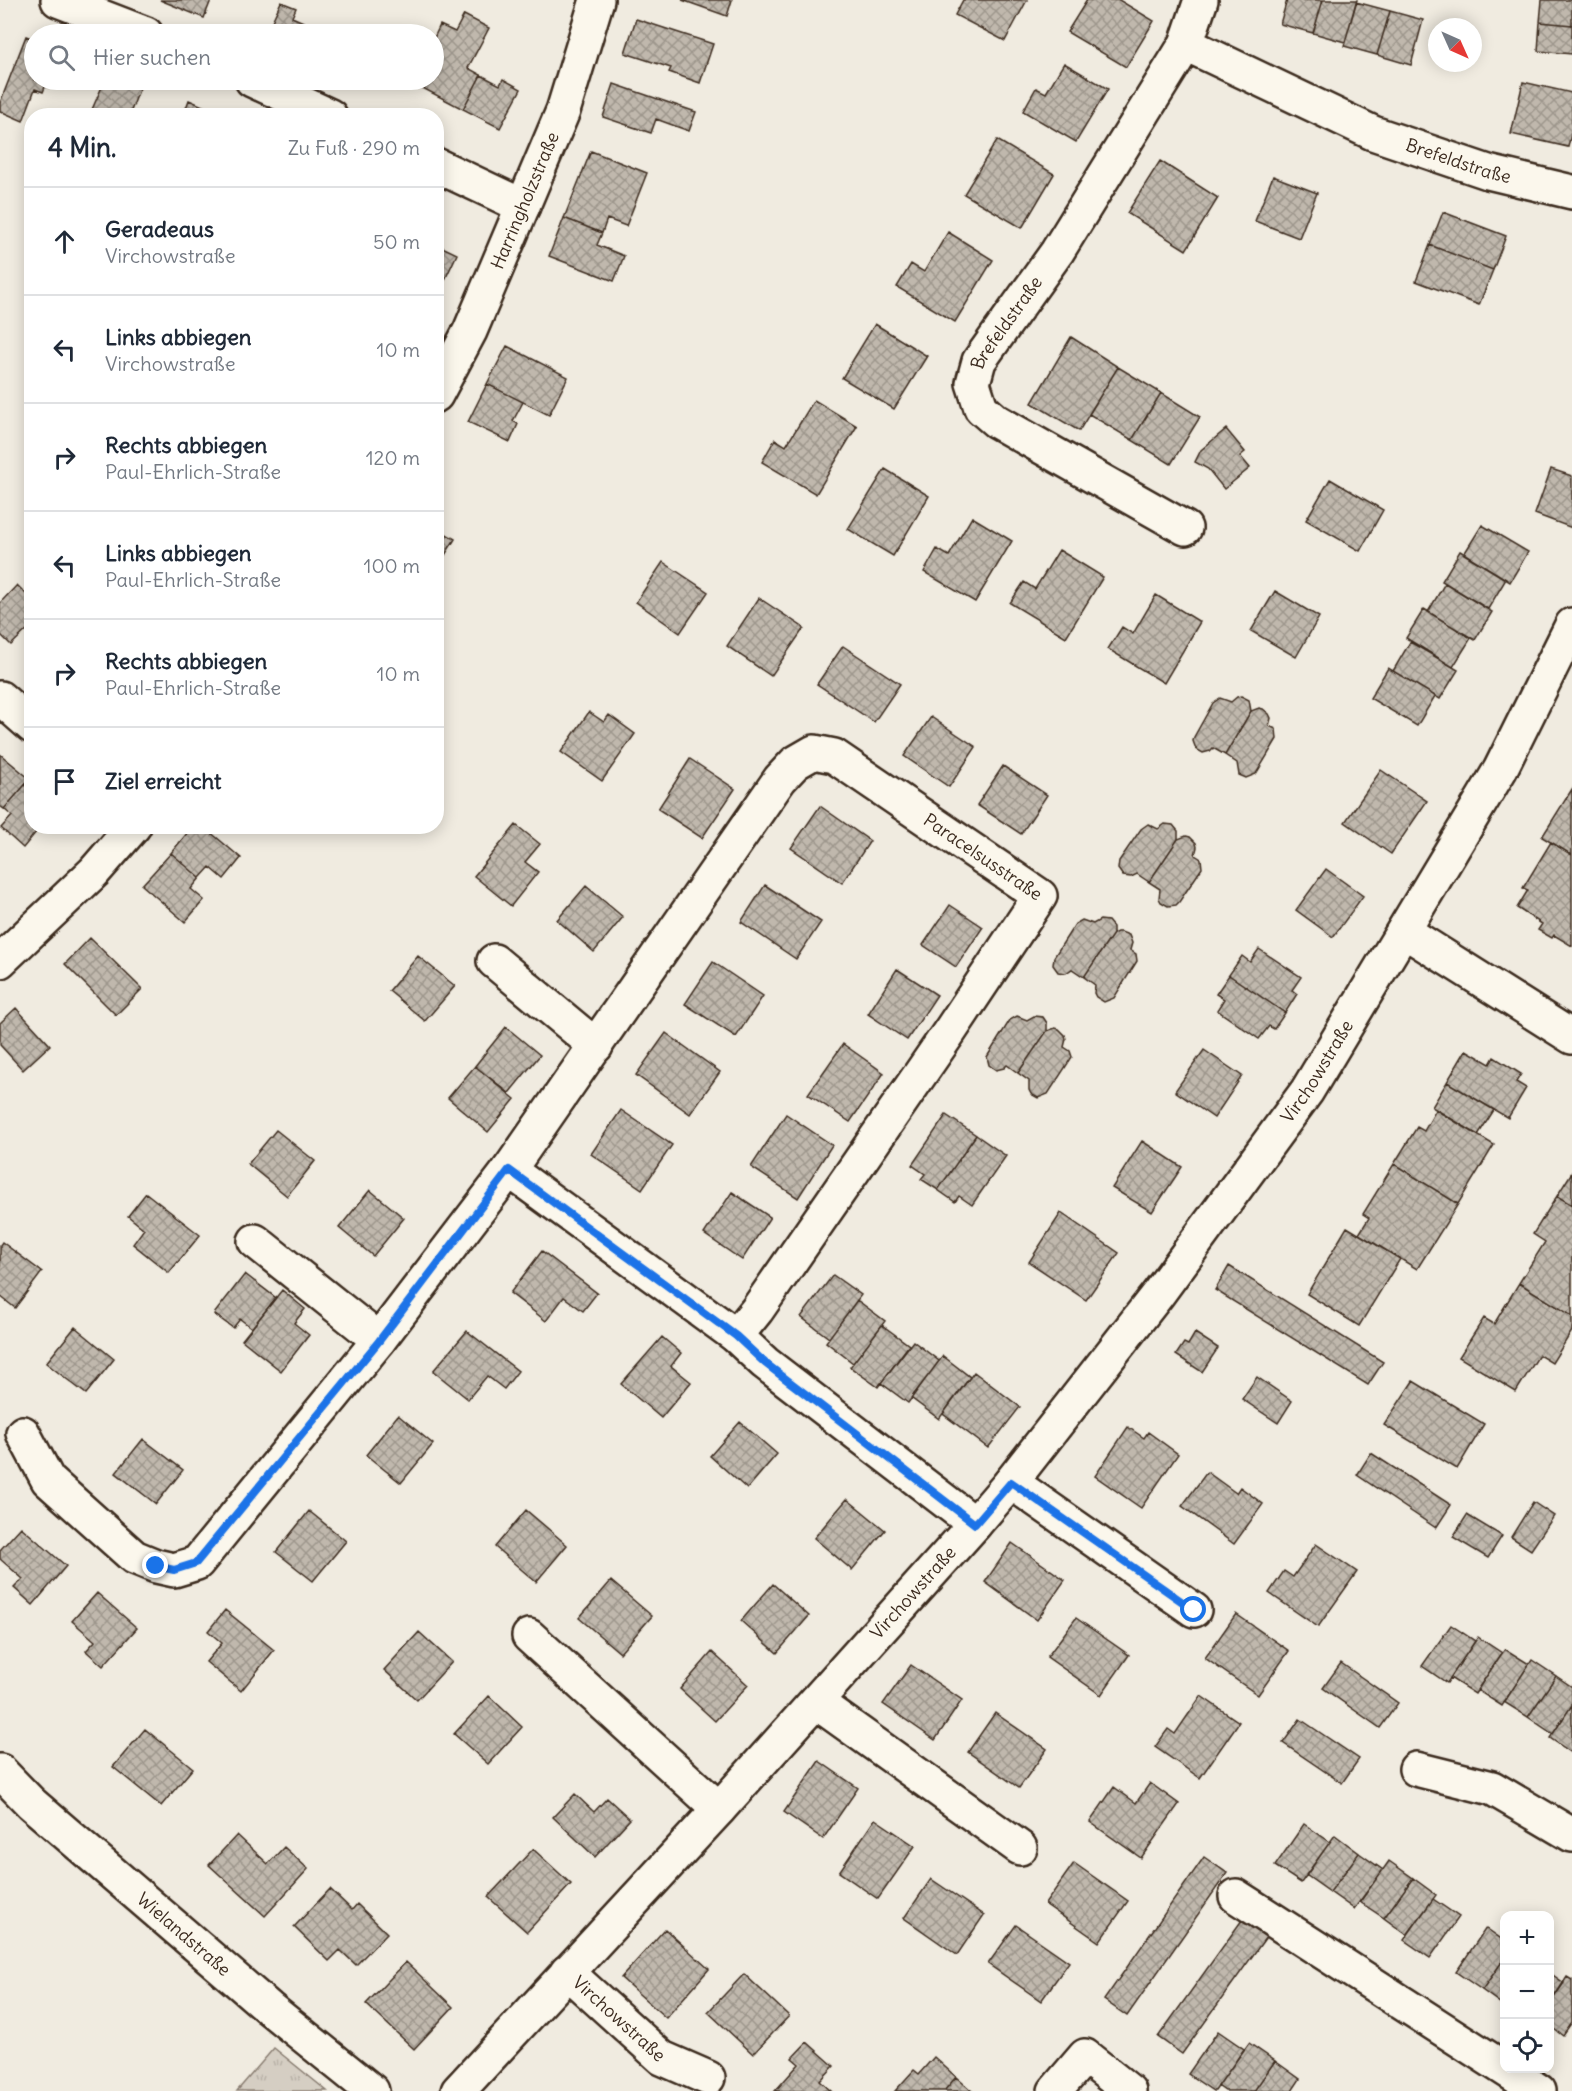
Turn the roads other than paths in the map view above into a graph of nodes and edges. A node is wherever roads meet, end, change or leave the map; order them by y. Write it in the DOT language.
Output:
graph roads {
  1 [pos="58,0"];
  2 [pos="597,0"];
  3 [pos="1201,0"];
  4 [pos="120,24"];
  5 [pos="1186,44"];
  6 [pos="274,90"];
  7 [pos="313,108"];
  8 [pos="444,169"];
  9 [pos="1572,192"];
  10 [pos="523,206"];
  11 [pos="444,380"];
  12 [pos="1185,528"];
  13 [pos="1572,626"];
  14 [pos="0,698"];
  15 [pos="24,719"];
  16 [pos="127,834"];
  17 [pos="1404,931"];
  18 [pos="0,961"];
  19 [pos="494,961"];
  20 [pos="1572,1037"];
  21 [pos="596,1046"];
  22 [pos="509,1170"];
  23 [pos="255,1241"];
  24 [pos="736,1336"];
  25 [pos="379,1341"];
  26 [pos="23,1434"];
  27 [pos="1011,1482"];
  28 [pos="975,1524"];
  29 [pos="1194,1610"];
  30 [pos="529,1636"];
  31 [pos="816,1702"];
  32 [pos="1416,1769"];
  33 [pos="0,1772"];
  34 [pos="719,1809"];
  35 [pos="1572,1834"];
  36 [pos="1020,1848"];
  37 [pos="1236,1896"];
  38 [pos="567,1971"];
  39 [pos="708,2078"];
  40 [pos="372,2091"];
  41 [pos="458,2091"];
  42 [pos="1055,2091"];
  43 [pos="1128,2091"];
  44 [pos="1539,2091"];
  1 -- 4 [label="street"];
  2 -- 10 [label="street, Harringholzstraße"];
  3 -- 5 [label="street, Brefeldstraße"];
  5 -- 9 [label="street, Brefeldstraße"];
  5 -- 12 [label="street, Brefeldstraße"];
  6 -- 7 [label="street"];
  8 -- 10 [label="street"];
  10 -- 11 [label="street, Harringholzstraße"];
  13 -- 17 [label="street, Virchowstraße"];
  14 -- 15 [label="street"];
  16 -- 18 [label="street"];
  17 -- 20 [label="street"];
  17 -- 27 [label="street, Virchowstraße"];
  19 -- 21 [label="street"];
  21 -- 22 [label="street, Paracelsusstraße"];
  21 -- 24 [label="street, Paracelsusstraße"];
  22 -- 24 [label="street"];
  22 -- 25 [label="street, Paracelsusstraße"];
  23 -- 25 [label="street"];
  24 -- 28 [label="street"];
  25 -- 26 [label="street, Paracelsusstraße"];
  27 -- 28 [label="street, Virchowstraße"];
  27 -- 29 [label="street"];
  28 -- 31 [label="street, Virchowstraße"];
  30 -- 34 [label="street"];
  31 -- 34 [label="street, Virchowstraße"];
  31 -- 36 [label="street"];
  32 -- 35 [label="street"];
  33 -- 40 [label="street, Wielandstraße"];
  34 -- 38 [label="street, Virchowstraße"];
  37 -- 44 [label="street"];
  38 -- 39 [label="street, Virchowstraße"];
  38 -- 41 [label="street, Virchowstraße"];
  42 -- 43 [label="street"];
}
